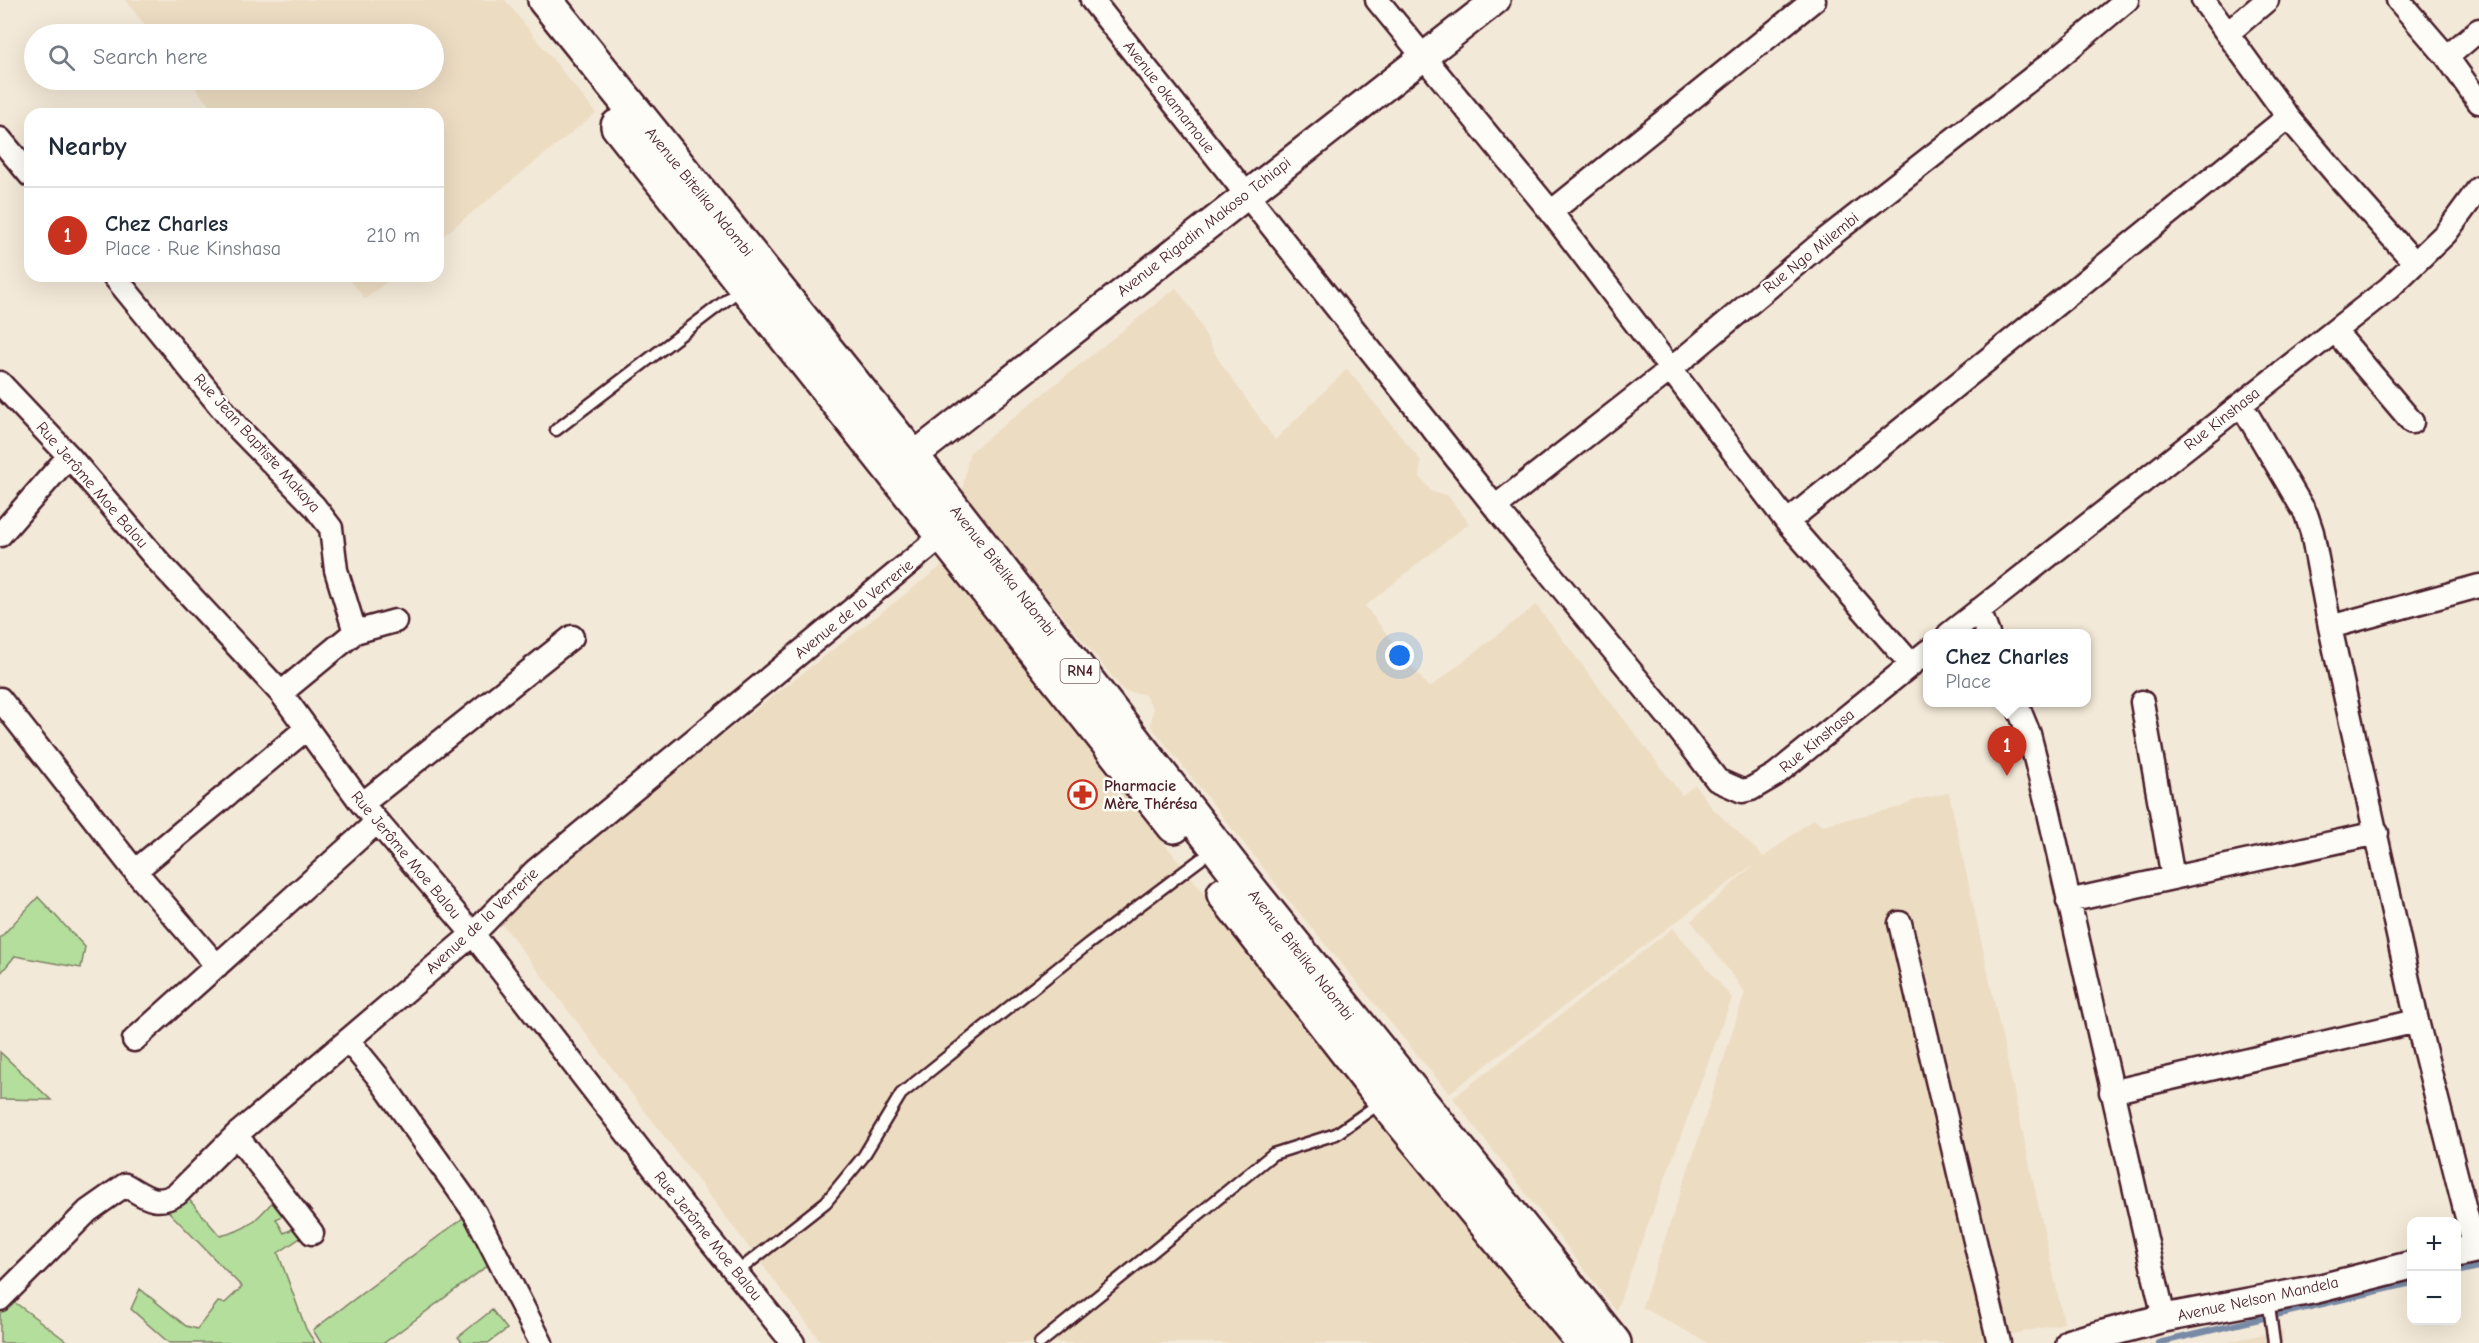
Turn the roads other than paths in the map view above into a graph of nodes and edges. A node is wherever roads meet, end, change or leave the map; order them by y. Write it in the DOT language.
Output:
graph roads {
  1 [pos="519,0"];
  2 [pos="545,0"];
  3 [pos="1092,0"];
  4 [pos="1377,0"];
  5 [pos="1496,0"];
  6 [pos="1814,0"];
  7 [pos="2127,0"];
  8 [pos="2202,0"];
  9 [pos="2267,0"];
  10 [pos="2398,0"];
  11 [pos="2479,30"];
  12 [pos="2228,33"];
  13 [pos="1422,57"];
  14 [pos="2446,57"];
  15 [pos="2479,102"];
  16 [pos="2288,117"];
  17 [pos="0,140"];
  18 [pos="24,167"];
  19 [pos="1246,194"];
  20 [pos="2476,200"];
  21 [pos="1551,212"];
  22 [pos="2415,263"];
  23 [pos="119,282"];
  24 [pos="745,286"];
  25 [pos="2335,331"];
  26 [pos="1671,369"];
  27 [pos="0,383"];
  28 [pos="2241,404"];
  29 [pos="2412,422"];
  30 [pos="556,430"];
  31 [pos="69,456"];
  32 [pos="903,464"];
  33 [pos="1495,507"];
  34 [pos="1787,522"];
  35 [pos="944,535"];
  36 [pos="0,536"];
  37 [pos="2479,586"];
  38 [pos="1978,610"];
  39 [pos="395,621"];
  40 [pos="2330,627"];
  41 [pos="1954,629"];
  42 [pos="1986,629"];
  43 [pos="356,632"];
  44 [pos="572,637"];
  45 [pos="1919,658"];
  46 [pos="281,693"];
  47 [pos="0,699"];
  48 [pos="2142,702"];
  49 [pos="2018,707"];
  50 [pos="306,729"];
  51 [pos="1702,762"];
  52 [pos="362,804"];
  53 [pos="377,822"];
  54 [pos="2377,833"];
  55 [pos="1201,859"];
  56 [pos="135,871"];
  57 [pos="2173,878"];
  58 [pos="2068,901"];
  59 [pos="1900,923"];
  60 [pos="473,934"];
  61 [pos="216,966"];
  62 [pos="2417,1021"];
  63 [pos="134,1040"];
  64 [pos="348,1040"];
  65 [pos="1394,1092"];
  66 [pos="2111,1092"];
  67 [pos="236,1135"];
  68 [pos="312,1233"];
  69 [pos="2470,1250"];
  70 [pos="2407,1266"];
  71 [pos="737,1272"];
  72 [pos="2268,1298"];
  73 [pos="0,1299"];
  74 [pos="2164,1318"];
  75 [pos="541,1343"];
  76 [pos="793,1343"];
  77 [pos="1040,1343"];
  78 [pos="1584,1343"];
  79 [pos="1614,1343"];
  80 [pos="1999,1343"];
  81 [pos="2070,1343"];
  82 [pos="2274,1343"];
  1 -- 24 [label="highway, Avenue Bitelika Ndombi / RN4"];
  2 -- 32 [label="highway, Avenue Bitelika Ndombi / RN4"];
  3 -- 19 [label="street, Avenue okamamoue"];
  4 -- 13 [label="street"];
  5 -- 13 [label="street, Avenue Rigadin Makoso Tchiapi"];
  6 -- 21 [label="street"];
  7 -- 26 [label="street, Rue Ngo Milembi"];
  8 -- 12 [label="street"];
  9 -- 12 [label="street"];
  10 -- 14 [label="street"];
  11 -- 14 [label="street"];
  12 -- 16 [label="street"];
  13 -- 19 [label="street, Avenue Rigadin Makoso Tchiapi"];
  13 -- 21 [label="street"];
  14 -- 15 [label="street"];
  16 -- 22 [label="street"];
  16 -- 34 [label="street"];
  17 -- 18 [label="street"];
  19 -- 32 [label="street, Avenue Rigadin Makoso Tchiapi"];
  19 -- 33 [label="street, Avenue okamamoue"];
  20 -- 22 [label="street, Rue Kinshasa"];
  21 -- 26 [label="street"];
  22 -- 25 [label="street, Rue Kinshasa"];
  23 -- 43 [label="street, Rue Jean Baptiste Makaya"];
  24 -- 30 [label="lane"];
  24 -- 32 [label="highway, Avenue Bitelika Ndombi / RN4"];
  25 -- 28 [label="street, Rue Kinshasa"];
  25 -- 29 [label="street"];
  26 -- 33 [label="street, Rue Ngo Milembi"];
  26 -- 34 [label="street"];
  27 -- 31 [label="street, Rue Jerôme Moe Balou"];
  28 -- 38 [label="street, Rue Kinshasa"];
  28 -- 40 [label="street"];
  31 -- 36 [label="street"];
  31 -- 46 [label="street, Rue Jerôme Moe Balou"];
  32 -- 35 [label="highway, Avenue Bitelika Ndombi / RN4"];
  32 -- 65 [label="highway, Avenue Bitelika Ndombi / RN4"];
  33 -- 51 [label="street, Avenue okamamoue"];
  34 -- 45 [label="street"];
  35 -- 55 [label="highway, Avenue Bitelika Ndombi / RN4"];
  35 -- 60 [label="street, Avenue de la Verrerie"];
  37 -- 40 [label="street"];
  38 -- 41 [label="street, Rue Kinshasa"];
  38 -- 42 [label="street"];
  39 -- 43 [label="street"];
  40 -- 54 [label="street"];
  43 -- 46 [label="street"];
  44 -- 52 [label="street"];
  45 -- 51 [label="street, Rue Kinshasa"];
  46 -- 50 [label="street, Rue Jerôme Moe Balou"];
  47 -- 56 [label="street"];
  48 -- 57 [label="street"];
  49 -- 58 [label="street"];
  50 -- 52 [label="street, Rue Jerôme Moe Balou"];
  50 -- 56 [label="street"];
  52 -- 53 [label="street, Rue Jerôme Moe Balou"];
  53 -- 60 [label="street, Rue Jerôme Moe Balou"];
  53 -- 61 [label="street"];
  54 -- 57 [label="street"];
  54 -- 62 [label="street"];
  55 -- 65 [label="highway, Avenue Bitelika Ndombi / RN4"];
  55 -- 71 [label="lane"];
  56 -- 61 [label="street"];
  57 -- 58 [label="street"];
  58 -- 66 [label="street"];
  59 -- 80 [label="street"];
  60 -- 64 [label="street, Avenue de la Verrerie"];
  60 -- 71 [label="street, Rue Jerôme Moe Balou"];
  61 -- 63 [label="street"];
  62 -- 66 [label="street"];
  62 -- 69 [label="street"];
  64 -- 67 [label="street, Avenue de la Verrerie"];
  64 -- 75 [label="street"];
  65 -- 77 [label="lane"];
  65 -- 78 [label="highway, Avenue Bitelika Ndombi / RN4"];
  65 -- 79 [label="highway, Avenue Bitelika Ndombi / RN4"];
  66 -- 74 [label="street"];
  67 -- 68 [label="street"];
  67 -- 73 [label="street, Avenue de la Verrerie"];
  70 -- 72 [label="street, Avenue Nelson Mandela"];
  71 -- 76 [label="street, Rue Jerôme Moe Balou"];
  72 -- 74 [label="street, Avenue Nelson Mandela"];
  72 -- 82 [label="lane"];
  74 -- 81 [label="street, Avenue Nelson Mandela"];
}
